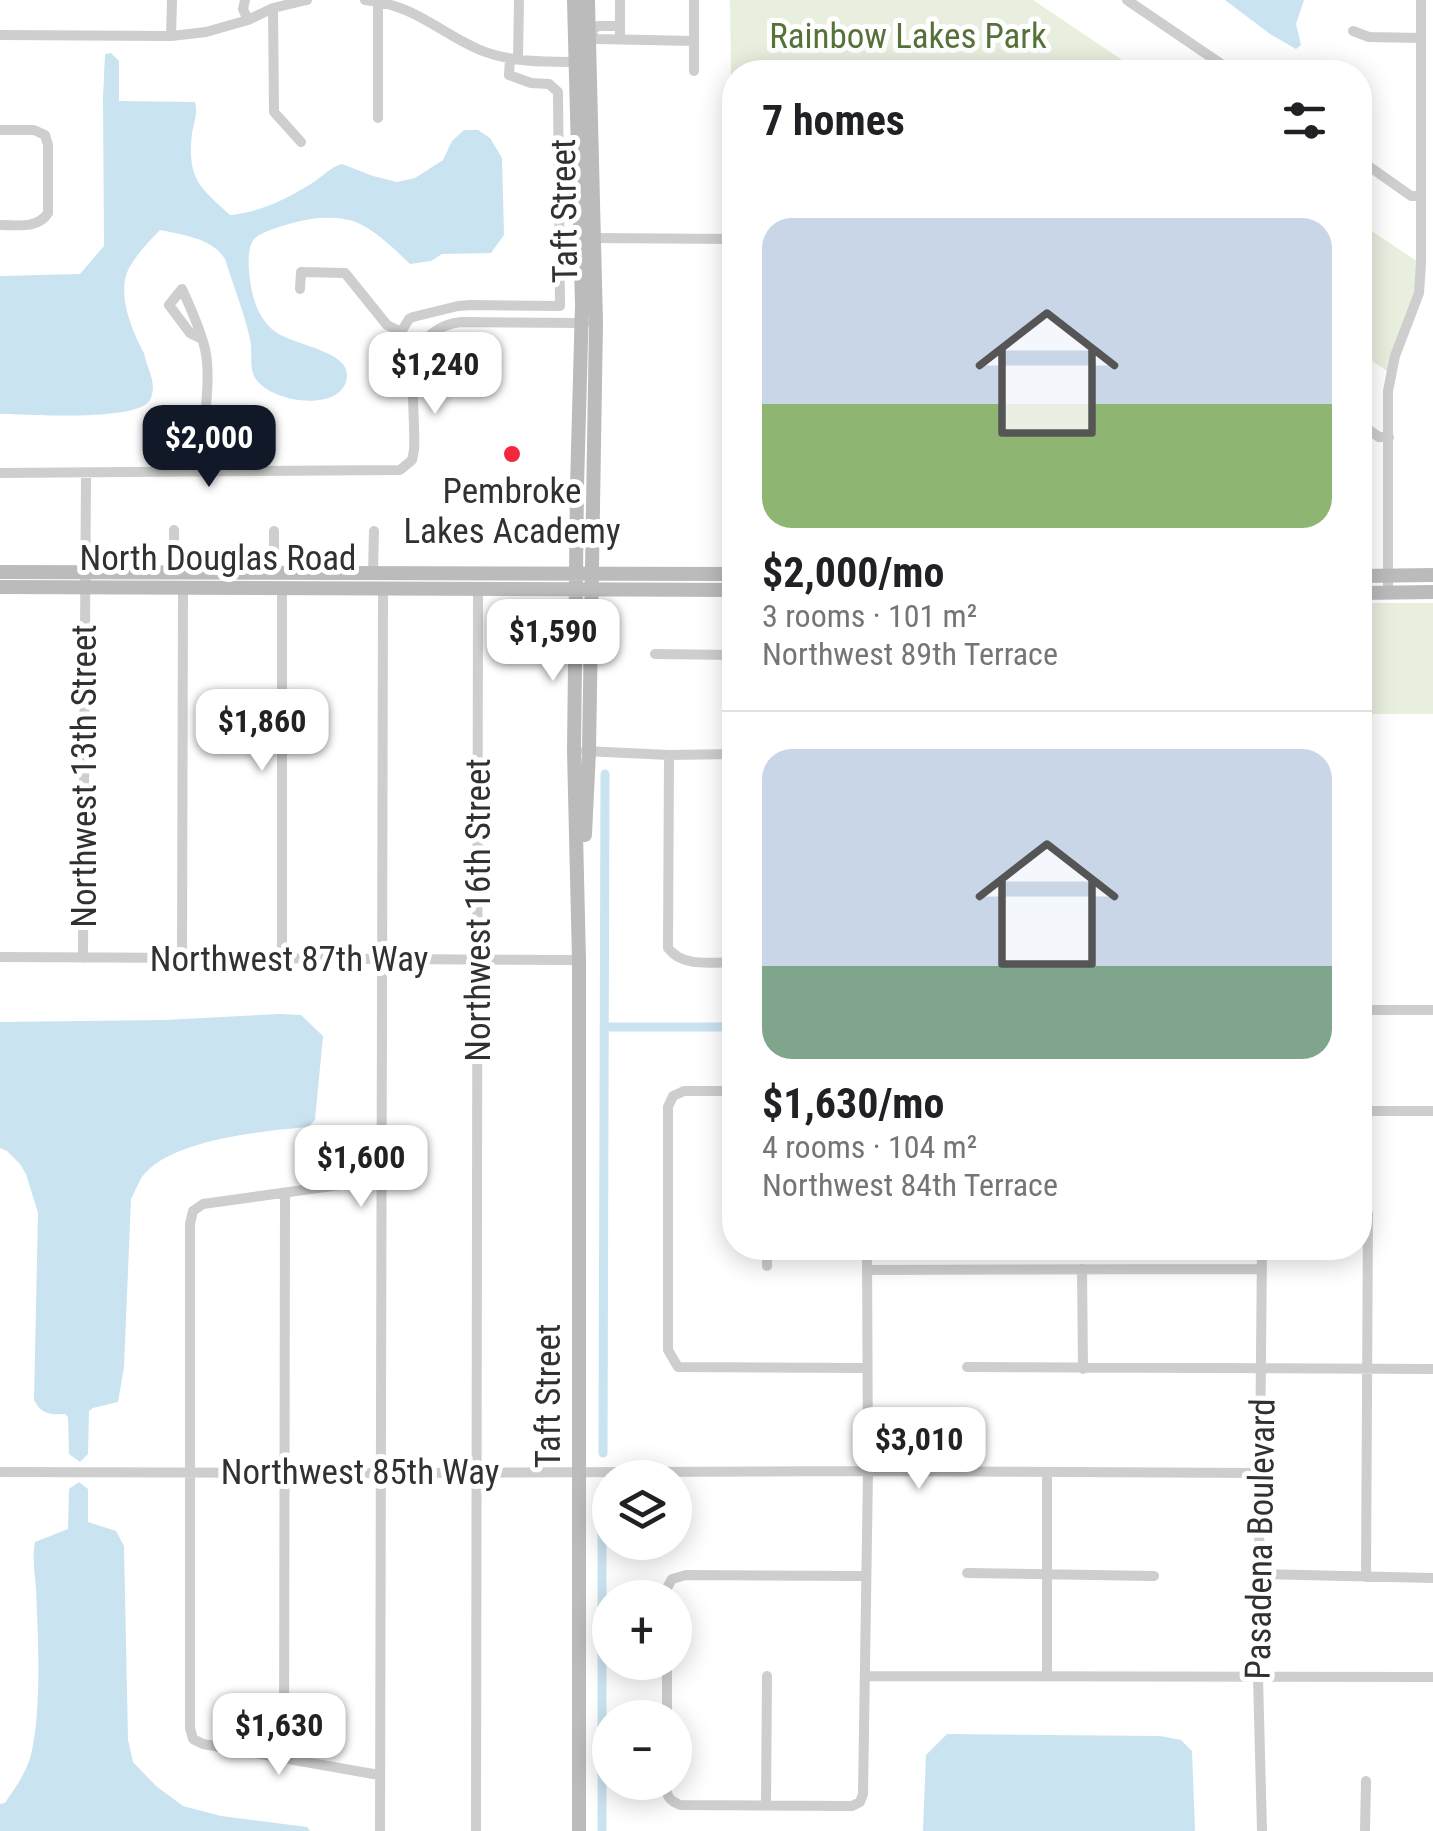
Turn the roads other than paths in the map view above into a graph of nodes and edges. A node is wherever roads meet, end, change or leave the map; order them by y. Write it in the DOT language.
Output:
graph roads {
  1 [pos="172,0"];
  2 [pos="245,0"];
  3 [pos="307,0"];
  4 [pos="366,0"];
  5 [pos="519,0"];
  6 [pos="574,0"];
  7 [pos="588,0"];
  8 [pos="620,0"];
  9 [pos="694,0"];
  10 [pos="1127,0"];
  11 [pos="1421,0"];
  12 [pos="378,1"];
  13 [pos="424,2"];
  14 [pos="273,8"];
  15 [pos="421,16"];
  16 [pos="248,20"];
  17 [pos="620,26"];
  18 [pos="1353,31"];
  19 [pos="582,32"];
  20 [pos="0,35"];
  21 [pos="171,36"];
  22 [pos="1421,38"];
  23 [pos="620,39"];
  24 [pos="694,41"];
  25 [pos="514,59"];
  26 [pos="1214,60"];
  27 [pos="574,62"];
  28 [pos="590,62"];
  29 [pos="694,71"];
  30 [pos="378,118"];
  31 [pos="0,130"];
  32 [pos="301,142"];
  33 [pos="1372,168"];
  34 [pos="1421,196"];
  35 [pos="0,225"];
  36 [pos="587,238"];
  37 [pos="722,239"];
  38 [pos="300,289"];
  39 [pos="589,323"];
  40 [pos="401,332"];
  41 [pos="202,339"];
  42 [pos="422,344"];
  43 [pos="206,418"];
  44 [pos="1372,432"];
  45 [pos="1388,437"];
  46 [pos="170,470"];
  47 [pos="250,470"];
  48 [pos="0,474"];
  49 [pos="86,474"];
  50 [pos="174,530"];
  51 [pos="274,531"];
  52 [pos="374,531"];
  53 [pos="0,572"];
  54 [pos="174,572"];
  55 [pos="274,572"];
  56 [pos="374,573"];
  57 [pos="467,573"];
  58 [pos="584,573"];
  59 [pos="722,574"];
  60 [pos="1433,574"];
  61 [pos="1372,576"];
  62 [pos="1388,576"];
  63 [pos="84,579"];
  64 [pos="0,587"];
  65 [pos="183,588"];
  66 [pos="282,589"];
  67 [pos="389,589"];
  68 [pos="478,589"];
  69 [pos="584,589"];
  70 [pos="722,590"];
  71 [pos="1433,592"];
  72 [pos="1372,593"];
  73 [pos="1388,593"];
  74 [pos="655,654"];
  75 [pos="722,655"];
  76 [pos="582,751"];
  77 [pos="722,754"];
  78 [pos="669,755"];
  79 [pos="0,958"];
  80 [pos="83,958"];
  81 [pos="282,959"];
  82 [pos="478,959"];
  83 [pos="182,960"];
  84 [pos="579,960"];
  85 [pos="382,961"];
  86 [pos="722,962"];
  87 [pos="1372,1010"];
  88 [pos="1433,1010"];
  89 [pos="722,1091"];
  90 [pos="1372,1110"];
  91 [pos="1433,1111"];
  92 [pos="382,1179"];
  93 [pos="285,1194"];
  94 [pos="767,1260"];
  95 [pos="867,1260"];
  96 [pos="1262,1260"];
  97 [pos="1367,1260"];
  98 [pos="767,1266"];
  99 [pos="1082,1269"];
  100 [pos="1262,1269"];
  101 [pos="867,1270"];
  102 [pos="967,1367"];
  103 [pos="866,1368"];
  104 [pos="1083,1369"];
  105 [pos="1366,1369"];
  106 [pos="1433,1369"];
  107 [pos="1262,1370"];
  108 [pos="868,1471"];
  109 [pos="0,1472"];
  110 [pos="191,1472"];
  111 [pos="284,1472"];
  112 [pos="476,1472"];
  113 [pos="578,1472"];
  114 [pos="379,1473"];
  115 [pos="1260,1473"];
  116 [pos="1047,1474"];
  117 [pos="967,1574"];
  118 [pos="1258,1574"];
  119 [pos="1046,1575"];
  120 [pos="865,1576"];
  121 [pos="1154,1576"];
  122 [pos="1366,1577"];
  123 [pos="1433,1578"];
  124 [pos="671,1580"];
  125 [pos="1046,1675"];
  126 [pos="766,1676"];
  127 [pos="866,1676"];
  128 [pos="1433,1677"];
  129 [pos="1258,1678"];
  130 [pos="284,1758"];
  131 [pos="379,1775"];
  132 [pos="1366,1781"];
  133 [pos="670,1800"];
  134 [pos="766,1806"];
  135 [pos="380,1831"];
  136 [pos="476,1831"];
  137 [pos="578,1831"];
  138 [pos="1262,1831"];
  139 [pos="1365,1831"];
  1 -- 21 [label="street"];
  2 -- 16 [label="street"];
  3 -- 14 [label="street"];
  4 -- 12 [label="street"];
  5 -- 25 [label="street"];
  6 -- 19 [label="street, Taft Street"];
  7 -- 19 [label="street, Taft Street"];
  8 -- 17 [label="street"];
  9 -- 24 [label="street"];
  10 -- 26 [label="street"];
  11 -- 22 [label="street"];
  12 -- 15 [label="street"];
  12 -- 30 [label="street"];
  13 -- 15 [label="street"];
  14 -- 16 [label="street"];
  14 -- 32 [label="street"];
  15 -- 25 [label="street"];
  16 -- 21 [label="street"];
  17 -- 19 [label="street"];
  17 -- 23 [label="street"];
  18 -- 22 [label="street"];
  19 -- 23 [label="street"];
  19 -- 27 [label="street, Taft Street"];
  19 -- 28 [label="street, Taft Street"];
  20 -- 21 [label="street"];
  22 -- 34 [label="street"];
  23 -- 24 [label="street"];
  24 -- 29 [label="street"];
  25 -- 27 [label="street"];
  25 -- 40 [label="street"];
  27 -- 28 [label="street"];
  27 -- 36 [label="street, Taft Street"];
  28 -- 36 [label="street, Taft Street"];
  31 -- 35 [label="street"];
  33 -- 34 [label="street"];
  34 -- 45 [label="street"];
  36 -- 37 [label="street"];
  36 -- 39 [label="street, Taft Street"];
  38 -- 40 [label="street"];
  39 -- 42 [label="street"];
  39 -- 58 [label="street, Taft Street"];
  40 -- 42 [label="street"];
  41 -- 43 [label="street"];
  42 -- 47 [label="street"];
  43 -- 46 [label="street"];
  43 -- 47 [label="street"];
  44 -- 45 [label="street"];
  45 -- 62 [label="street"];
  46 -- 47 [label="street"];
  46 -- 49 [label="street"];
  48 -- 49 [label="street"];
  49 -- 63 [label="street, Northwest 13th Street"];
  50 -- 54 [label="street"];
  51 -- 55 [label="street"];
  52 -- 56 [label="street"];
  53 -- 63 [label="street, North Douglas Road"];
  54 -- 55 [label="street, North Douglas Road"];
  54 -- 63 [label="street, North Douglas Road"];
  55 -- 56 [label="street, North Douglas Road"];
  56 -- 57 [label="street, North Douglas Road"];
  57 -- 58 [label="street, North Douglas Road"];
  57 -- 67 [label="street"];
  58 -- 59 [label="street, North Douglas Road"];
  58 -- 69 [label="street, Taft Street"];
  60 -- 62 [label="street"];
  61 -- 62 [label="street"];
  62 -- 73 [label="street"];
  63 -- 64 [label="street, North Douglas Road"];
  63 -- 65 [label="street, North Douglas Road"];
  63 -- 80 [label="street, Northwest 13th Street"];
  65 -- 66 [label="street, North Douglas Road"];
  65 -- 83 [label="street"];
  66 -- 67 [label="street, North Douglas Road"];
  66 -- 81 [label="street"];
  67 -- 68 [label="street, North Douglas Road"];
  67 -- 85 [label="street"];
  68 -- 69 [label="street, North Douglas Road"];
  68 -- 82 [label="street, Northwest 16th Street"];
  69 -- 70 [label="street, North Douglas Road"];
  69 -- 76 [label="street, Taft Street"];
  71 -- 73 [label="street"];
  72 -- 73 [label="street"];
  74 -- 75 [label="street"];
  76 -- 78 [label="street"];
  76 -- 84 [label="street, Taft Street"];
  77 -- 78 [label="street"];
  78 -- 86 [label="street"];
  79 -- 80 [label="street, Northwest 87th Way"];
  80 -- 83 [label="street, Northwest 87th Way"];
  81 -- 83 [label="street, Northwest 87th Way"];
  81 -- 85 [label="street, Northwest 87th Way"];
  82 -- 84 [label="street, Northwest 87th Way"];
  82 -- 85 [label="street, Northwest 87th Way"];
  82 -- 112 [label="street, Northwest 16th Street"];
  84 -- 113 [label="street, Taft Street"];
  85 -- 92 [label="street"];
  87 -- 88 [label="street"];
  89 -- 103 [label="street"];
  90 -- 91 [label="street"];
  92 -- 93 [label="street"];
  92 -- 114 [label="street"];
  93 -- 110 [label="street"];
  93 -- 111 [label="street"];
  94 -- 98 [label="street"];
  95 -- 101 [label="street"];
  96 -- 100 [label="street, Pasadena Boulevard"];
  97 -- 105 [label="street"];
  99 -- 100 [label="street"];
  99 -- 101 [label="street"];
  99 -- 104 [label="street"];
  100 -- 107 [label="street, Pasadena Boulevard"];
  101 -- 103 [label="street"];
  102 -- 104 [label="street"];
  103 -- 108 [label="street"];
  104 -- 107 [label="street"];
  105 -- 106 [label="street"];
  105 -- 107 [label="street"];
  105 -- 122 [label="street"];
  107 -- 115 [label="street, Pasadena Boulevard"];
  108 -- 113 [label="street, Northwest 85th Way"];
  108 -- 116 [label="street, Northwest 85th Way"];
  108 -- 120 [label="street"];
  109 -- 110 [label="street, Northwest 85th Way"];
  110 -- 111 [label="street, Northwest 85th Way"];
  110 -- 130 [label="street"];
  111 -- 114 [label="street, Northwest 85th Way"];
  111 -- 130 [label="street"];
  112 -- 113 [label="street, Northwest 85th Way"];
  112 -- 114 [label="street, Northwest 85th Way"];
  112 -- 136 [label="street, Northwest 16th Street"];
  113 -- 137 [label="street, Taft Street"];
  114 -- 131 [label="street"];
  115 -- 116 [label="street, Northwest 85th Way"];
  115 -- 118 [label="street, Pasadena Boulevard"];
  116 -- 119 [label="street"];
  117 -- 119 [label="street"];
  118 -- 122 [label="street"];
  118 -- 129 [label="street, Pasadena Boulevard"];
  119 -- 121 [label="street"];
  119 -- 125 [label="street"];
  120 -- 124 [label="street"];
  120 -- 127 [label="street"];
  122 -- 123 [label="street"];
  125 -- 127 [label="street"];
  125 -- 129 [label="street"];
  126 -- 134 [label="street"];
  127 -- 134 [label="street"];
  128 -- 129 [label="street"];
  129 -- 138 [label="street, Pasadena Boulevard"];
  130 -- 131 [label="street"];
  131 -- 135 [label="street"];
  132 -- 139 [label="street"];
  133 -- 134 [label="street"];
}
